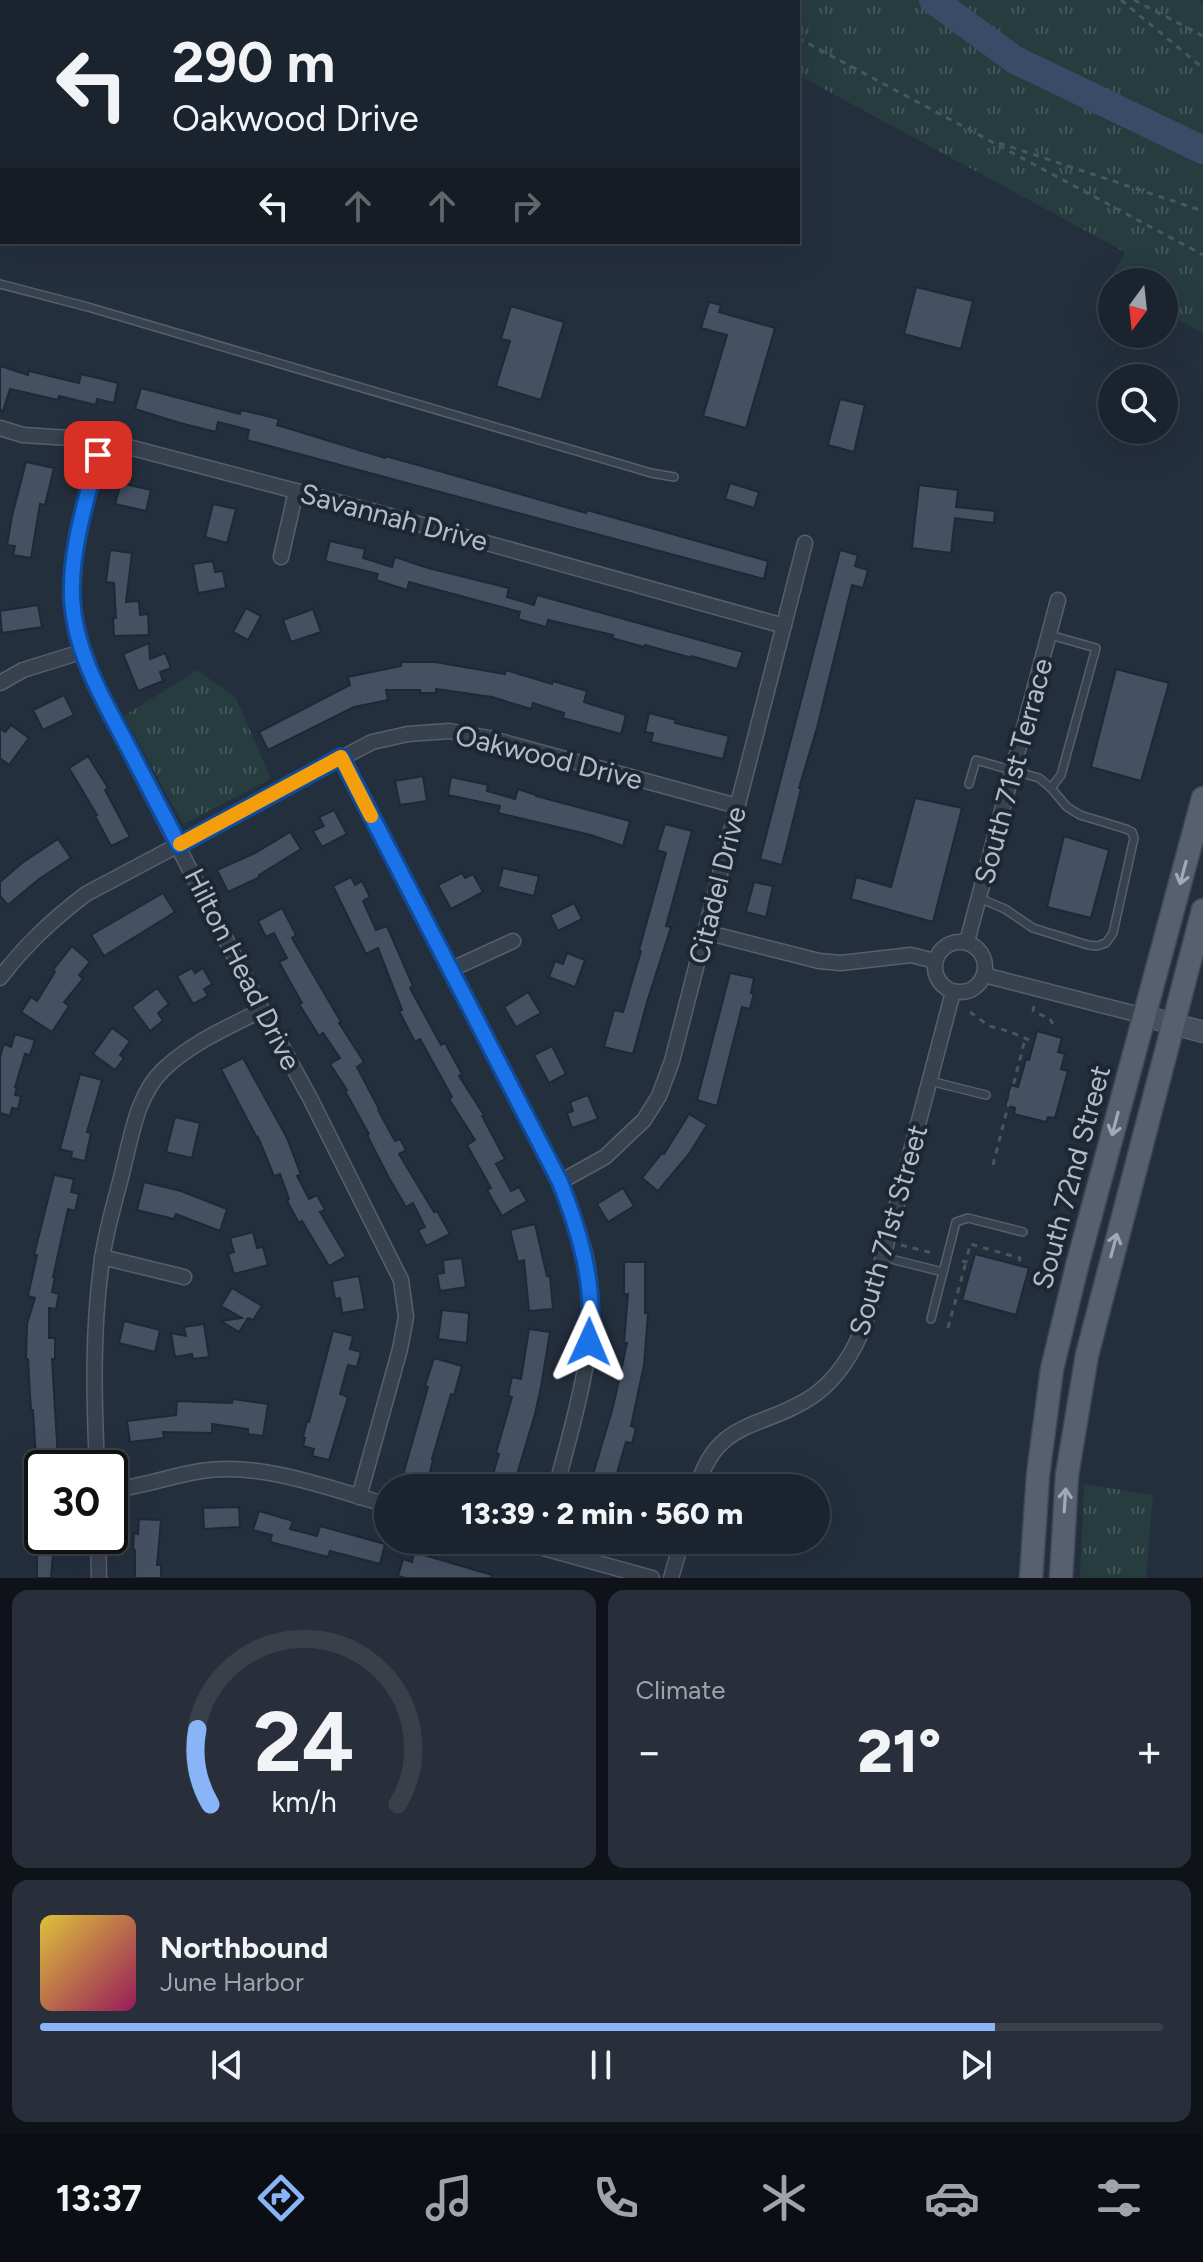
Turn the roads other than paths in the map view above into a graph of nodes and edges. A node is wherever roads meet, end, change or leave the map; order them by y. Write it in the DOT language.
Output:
graph roads {
  1 [pos="0,284"];
  2 [pos="0,428"];
  3 [pos="102,440"];
  4 [pos="674,477"];
  5 [pos="296,491"];
  6 [pos="805,543"];
  7 [pos="281,557"];
  8 [pos="1058,600"];
  9 [pos="784,626"];
  10 [pos="1050,635"];
  11 [pos="81,652"];
  12 [pos="0,683"];
  13 [pos="341,757"];
  14 [pos="1013,770"];
  15 [pos="969,784"];
  16 [pos="1051,788"];
  17 [pos="1203,798"];
  18 [pos="737,806"];
  19 [pos="179,845"];
  20 [pos="979,898"];
  21 [pos="1203,910"];
  22 [pos="705,932"];
  23 [pos="513,941"];
  24 [pos="967,942"];
  25 [pos="935,961"];
  26 [pos="452,969"];
  27 [pos="984,975"];
  28 [pos="0,978"];
  29 [pos="953,992"];
  30 [pos="262,1010"];
  31 [pos="1144,1016"];
  32 [pos="1172,1024"];
  33 [pos="1203,1032"];
  34 [pos="930,1081"];
  35 [pos="986,1095"];
  36 [pos="560,1182"];
  37 [pos="1023,1232"];
  38 [pos="883,1256"];
  39 [pos="102,1257"];
  40 [pos="943,1272"];
  41 [pos="184,1277"];
  42 [pos="931,1319"];
  43 [pos="96,1450"];
  44 [pos="559,1474"];
  45 [pos="701,1474"];
  46 [pos="128,1489"];
  47 [pos="359,1497"];
  48 [pos="374,1501"];
  49 [pos="98,1554"];
  50 [pos="574,1554"];
  51 [pos="678,1554"];
  52 [pos="1032,1577"];
  53 [pos="99,1578"];
  54 [pos="652,1578"];
  55 [pos="671,1578"];
  56 [pos="1061,1578"];
  1 -- 4 [label="lane"];
  2 -- 3 [label="street, Savannah Drive"];
  3 -- 5 [label="street, Savannah Drive"];
  3 -- 11 [label="street, Hilton Head Drive"];
  5 -- 7 [label="street"];
  5 -- 9 [label="street, Savannah Drive"];
  6 -- 9 [label="street, Citadel Drive"];
  8 -- 10 [label="street, South 71st Terrace"];
  9 -- 18 [label="street, Citadel Drive"];
  10 -- 14 [label="street, South 71st Terrace"];
  10 -- 16 [label="lane"];
  11 -- 12 [label="street"];
  11 -- 19 [label="street, Hilton Head Drive"];
  13 -- 18 [label="street, Oakwood Drive"];
  13 -- 19 [label="street, Oakwood Drive"];
  13 -- 26 [label="street"];
  14 -- 15 [label="lane"];
  14 -- 16 [label="lane"];
  14 -- 20 [label="street, South 71st Terrace"];
  16 -- 20 [label="lane"];
  17 -- 31 [label="main road, South 72nd Street, one-way"];
  18 -- 22 [label="street, Citadel Drive"];
  19 -- 28 [label="street, Oakwood Drive"];
  19 -- 30 [label="street, Hilton Head Drive"];
  20 -- 24 [label="street, South 71st Terrace"];
  21 -- 32 [label="main road, South 72nd Street"];
  22 -- 25 [label="street"];
  22 -- 36 [label="street, Citadel Drive"];
  23 -- 26 [label="street"];
  24 -- 25 [label="street"];
  24 -- 27 [label="street"];
  25 -- 29 [label="street"];
  26 -- 36 [label="street"];
  27 -- 29 [label="street"];
  27 -- 31 [label="street"];
  29 -- 34 [label="street, South 71st Street"];
  30 -- 39 [label="street"];
  30 -- 47 [label="street, Hilton Head Drive"];
  31 -- 32 [label="main road"];
  31 -- 52 [label="main road, South 72nd Street, one-way"];
  32 -- 33 [label="main road"];
  56 -- 32 [label="main road, South 72nd Street, one-way"];
  34 -- 35 [label="lane"];
  34 -- 38 [label="street, South 71st Street"];
  36 -- 44 [label="street"];
  37 -- 40 [label="lane"];
  38 -- 40 [label="lane"];
  38 -- 45 [label="street, South 71st Street"];
  39 -- 41 [label="street"];
  39 -- 43 [label="street"];
  40 -- 42 [label="lane"];
  46 -- 47 [label="street"];
  47 -- 48 [label="street"];
  49 -- 53 [label="street"];
  50 -- 54 [label="street"];
  51 -- 55 [label="street"];
}
